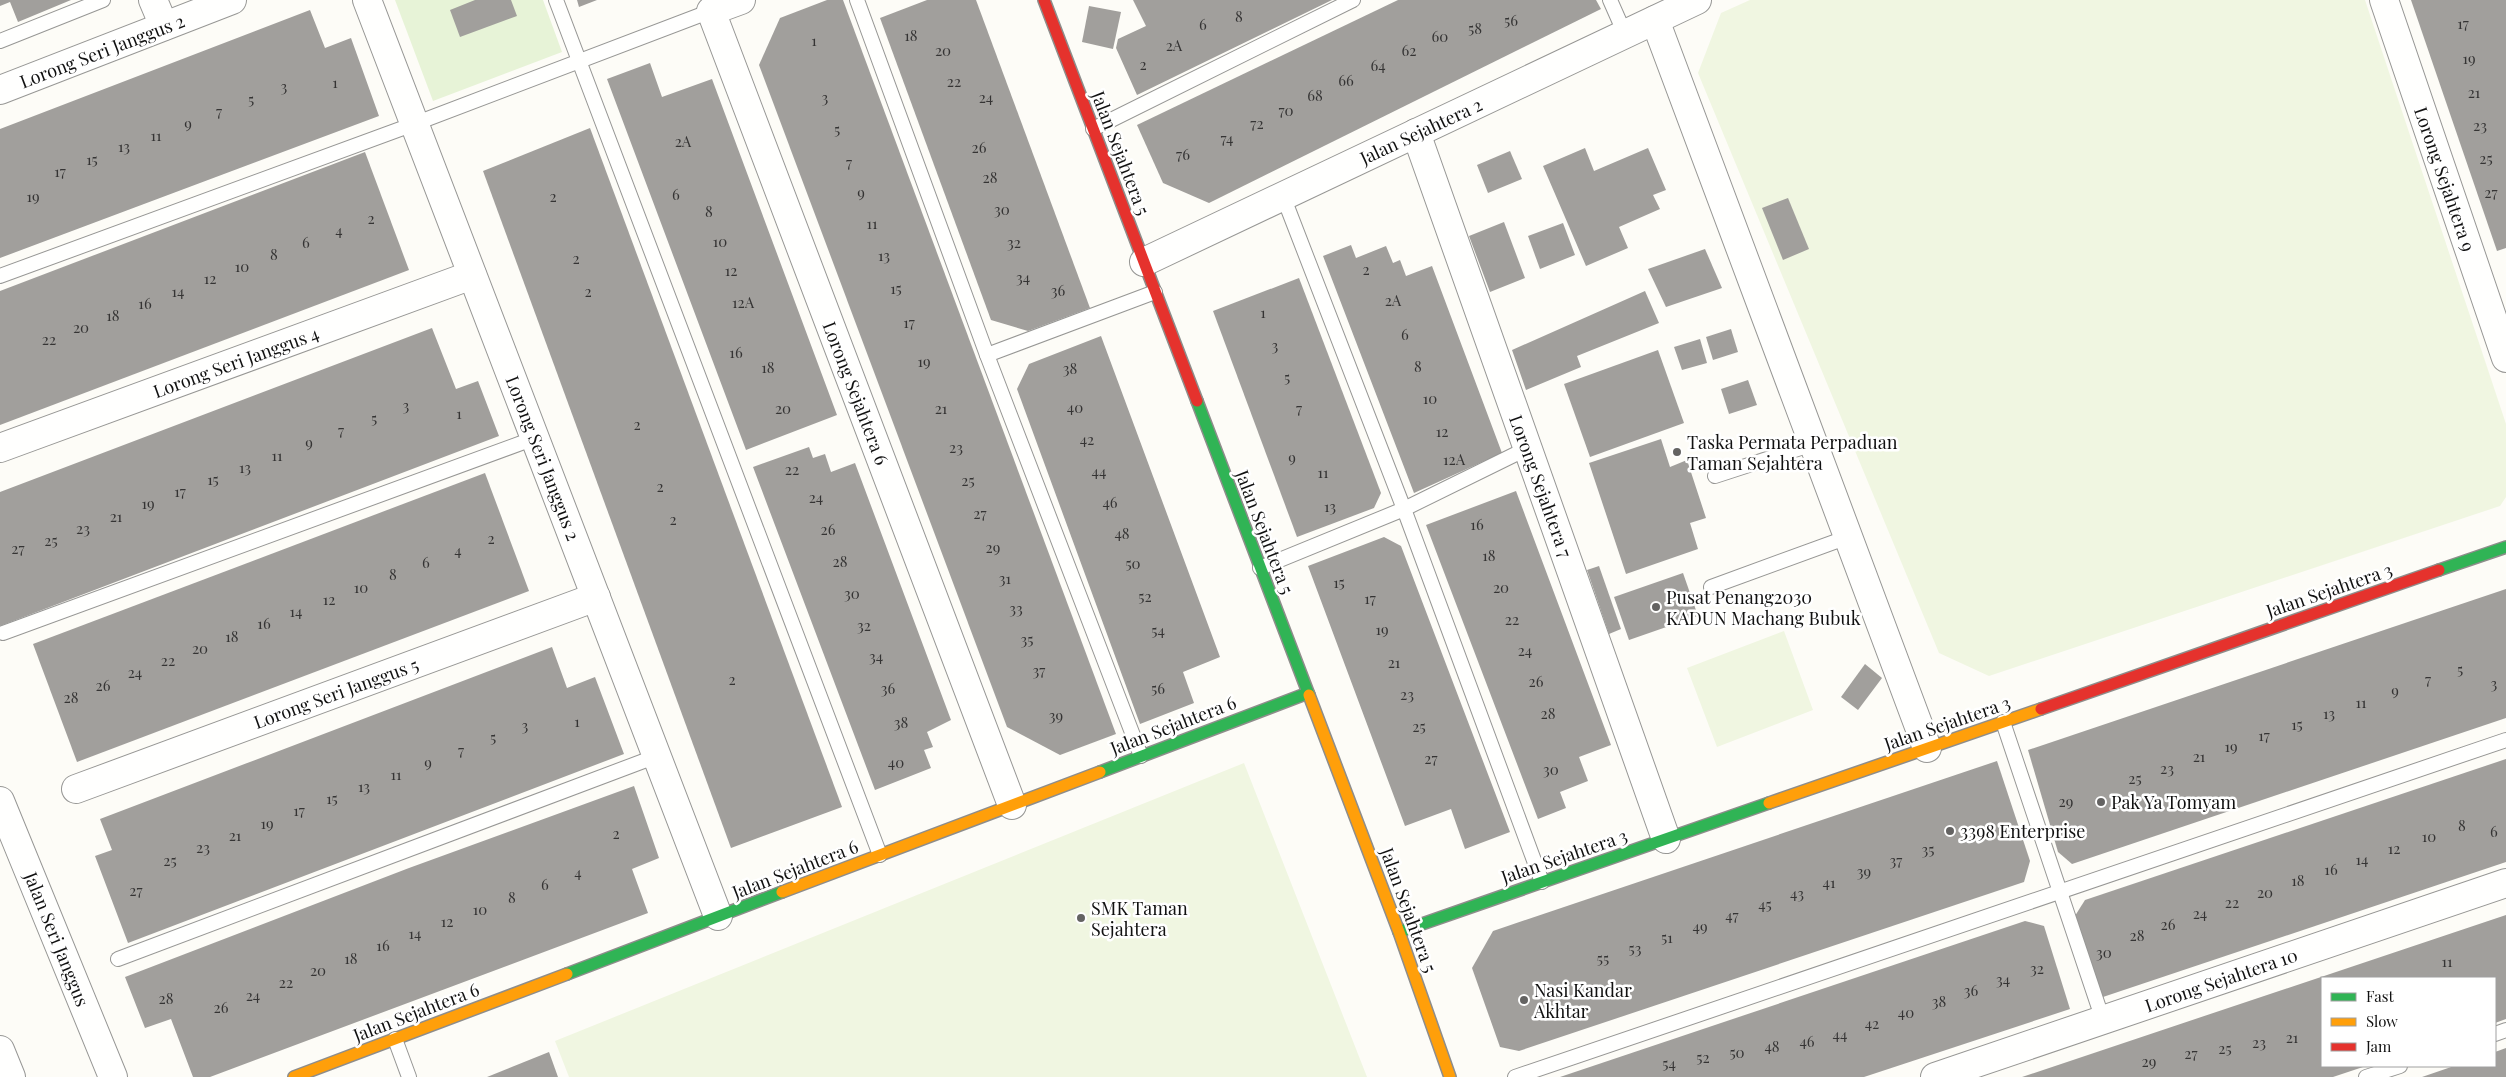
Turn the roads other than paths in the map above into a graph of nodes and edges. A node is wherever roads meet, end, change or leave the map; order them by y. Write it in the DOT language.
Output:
graph roads {
  1 [pos="103,0"];
  2 [pos="153,0"];
  3 [pos="232,0"];
  4 [pos="367,0"];
  5 [pos="556,0"];
  6 [pos="741,0"];
  7 [pos="857,0"];
  8 [pos="1353,0"];
  9 [pos="1610,0"];
  10 [pos="1697,0"];
  11 [pos="2384,0"];
  12 [pos="1048,1"];
  13 [pos="709,6"];
  14 [pos="1654,20"];
  15 [pos="164,26"];
  16 [pos="1625,34"];
  17 [pos="0,41"];
  18 [pos="579,62"];
  19 [pos="0,90"];
  20 [pos="414,124"];
  21 [pos="1093,129"];
  22 [pos="1416,133"];
  23 [pos="1283,196"];
  24 [pos="1144,262"];
  25 [pos="472,275"];
  26 [pos="0,276"];
  27 [pos="1155,292"];
  28 [pos="987,354"];
  29 [pos="2506,358"];
  30 [pos="535,438"];
  31 [pos="1813,444"];
  32 [pos="0,448"];
  33 [pos="1528,448"];
  34 [pos="1715,476"];
  35 [pos="1404,509"];
  36 [pos="1848,536"];
  37 [pos="2506,547"];
  38 [pos="1260,568"];
  39 [pos="1711,587"];
  40 [pos="596,597"];
  41 [pos="3,633"];
  42 [pos="1308,693"];
  43 [pos="2002,722"];
  44 [pos="2506,740"];
  45 [pos="1927,748"];
  46 [pos="657,756"];
  47 [pos="1141,756"];
  48 [pos="76,789"];
  49 [pos="0,800"];
  50 [pos="1012,805"];
  51 [pos="1666,839"];
  52 [pos="880,855"];
  53 [pos="1542,882"];
  54 [pos="2506,882"];
  55 [pos="2060,892"];
  56 [pos="718,916"];
  57 [pos="1399,932"];
  58 [pos="118,959"];
  59 [pos="2103,1020"];
  60 [pos="395,1039"];
  61 [pos="0,1050"];
  62 [pos="2397,1067"];
  63 [pos="11,1077"];
  64 [pos="113,1077"];
  65 [pos="294,1077"];
  66 [pos="409,1077"];
  67 [pos="1450,1077"];
  68 [pos="1515,1077"];
  69 [pos="1935,1077"];
  70 [pos="2366,1077"];
  1 -- 17 [label="lane"];
  2 -- 15 [label="street"];
  3 -- 15 [label="street, Lorong Seri Janggus 2"];
  4 -- 20 [label="street, Lorong Seri Janggus 2"];
  5 -- 18 [label="lane"];
  6 -- 13 [label="street"];
  7 -- 28 [label="lane"];
  8 -- 21 [label="lane"];
  9 -- 16 [label="lane"];
  10 -- 14 [label="street, Jalan Sejahtera 2"];
  11 -- 29 [label="street, Lorong Sejahtera 9"];
  12 -- 21 [label="street, Jalan Sejahtera 5"];
  13 -- 18 [label="lane"];
  13 -- 50 [label="street, Lorong Sejahtera 6"];
  14 -- 16 [label="street, Jalan Sejahtera 2"];
  14 -- 31 [label="street"];
  15 -- 19 [label="street, Lorong Seri Janggus 2"];
  16 -- 22 [label="street, Jalan Sejahtera 2"];
  18 -- 20 [label="lane"];
  18 -- 52 [label="lane"];
  20 -- 25 [label="street, Lorong Seri Janggus 2"];
  20 -- 26 [label="lane"];
  21 -- 24 [label="street, Jalan Sejahtera 5"];
  22 -- 23 [label="street, Jalan Sejahtera 2"];
  22 -- 33 [label="street, Lorong Sejahtera 7"];
  23 -- 24 [label="street, Jalan Sejahtera 2"];
  23 -- 35 [label="lane"];
  24 -- 27 [label="street, Jalan Sejahtera 5"];
  25 -- 30 [label="street, Lorong Seri Janggus 2"];
  25 -- 32 [label="street, Lorong Seri Janggus 4"];
  27 -- 28 [label="lane"];
  27 -- 38 [label="street, Jalan Sejahtera 5"];
  28 -- 47 [label="lane"];
  30 -- 40 [label="street, Lorong Seri Janggus 2"];
  30 -- 41 [label="lane"];
  31 -- 34 [label="lane"];
  31 -- 36 [label="street"];
  33 -- 35 [label="lane"];
  33 -- 51 [label="street, Lorong Sejahtera 7"];
  35 -- 38 [label="lane"];
  35 -- 53 [label="lane"];
  36 -- 39 [label="lane"];
  36 -- 45 [label="street"];
  37 -- 43 [label="street, Jalan Sejahtera 3"];
  38 -- 42 [label="street, Jalan Sejahtera 5"];
  40 -- 46 [label="street, Lorong Seri Janggus 2"];
  40 -- 48 [label="street, Lorong Seri Janggus 5"];
  42 -- 47 [label="street, Jalan Sejahtera 6"];
  42 -- 57 [label="street, Jalan Sejahtera 5"];
  43 -- 45 [label="street, Jalan Sejahtera 3"];
  43 -- 55 [label="lane"];
  44 -- 55 [label="lane"];
  45 -- 51 [label="street, Jalan Sejahtera 3"];
  46 -- 56 [label="street, Lorong Seri Janggus 2"];
  46 -- 58 [label="lane"];
  47 -- 50 [label="street, Jalan Sejahtera 6"];
  49 -- 64 [label="street, Jalan Seri Janggus"];
  50 -- 52 [label="street, Jalan Sejahtera 6"];
  51 -- 53 [label="street, Jalan Sejahtera 3"];
  52 -- 56 [label="street, Jalan Sejahtera 6"];
  53 -- 57 [label="street, Jalan Sejahtera 3"];
  54 -- 59 [label="street, Lorong Sejahtera 10"];
  55 -- 59 [label="lane"];
  55 -- 68 [label="lane"];
  56 -- 60 [label="street, Jalan Sejahtera 6"];
  57 -- 67 [label="street, Jalan Sejahtera 5"];
  59 -- 69 [label="street, Lorong Sejahtera 10"];
  60 -- 65 [label="street, Jalan Sejahtera 6"];
  60 -- 66 [label="lane"];
  61 -- 63 [label="street"];
  62 -- 70 [label="lane"];
}
